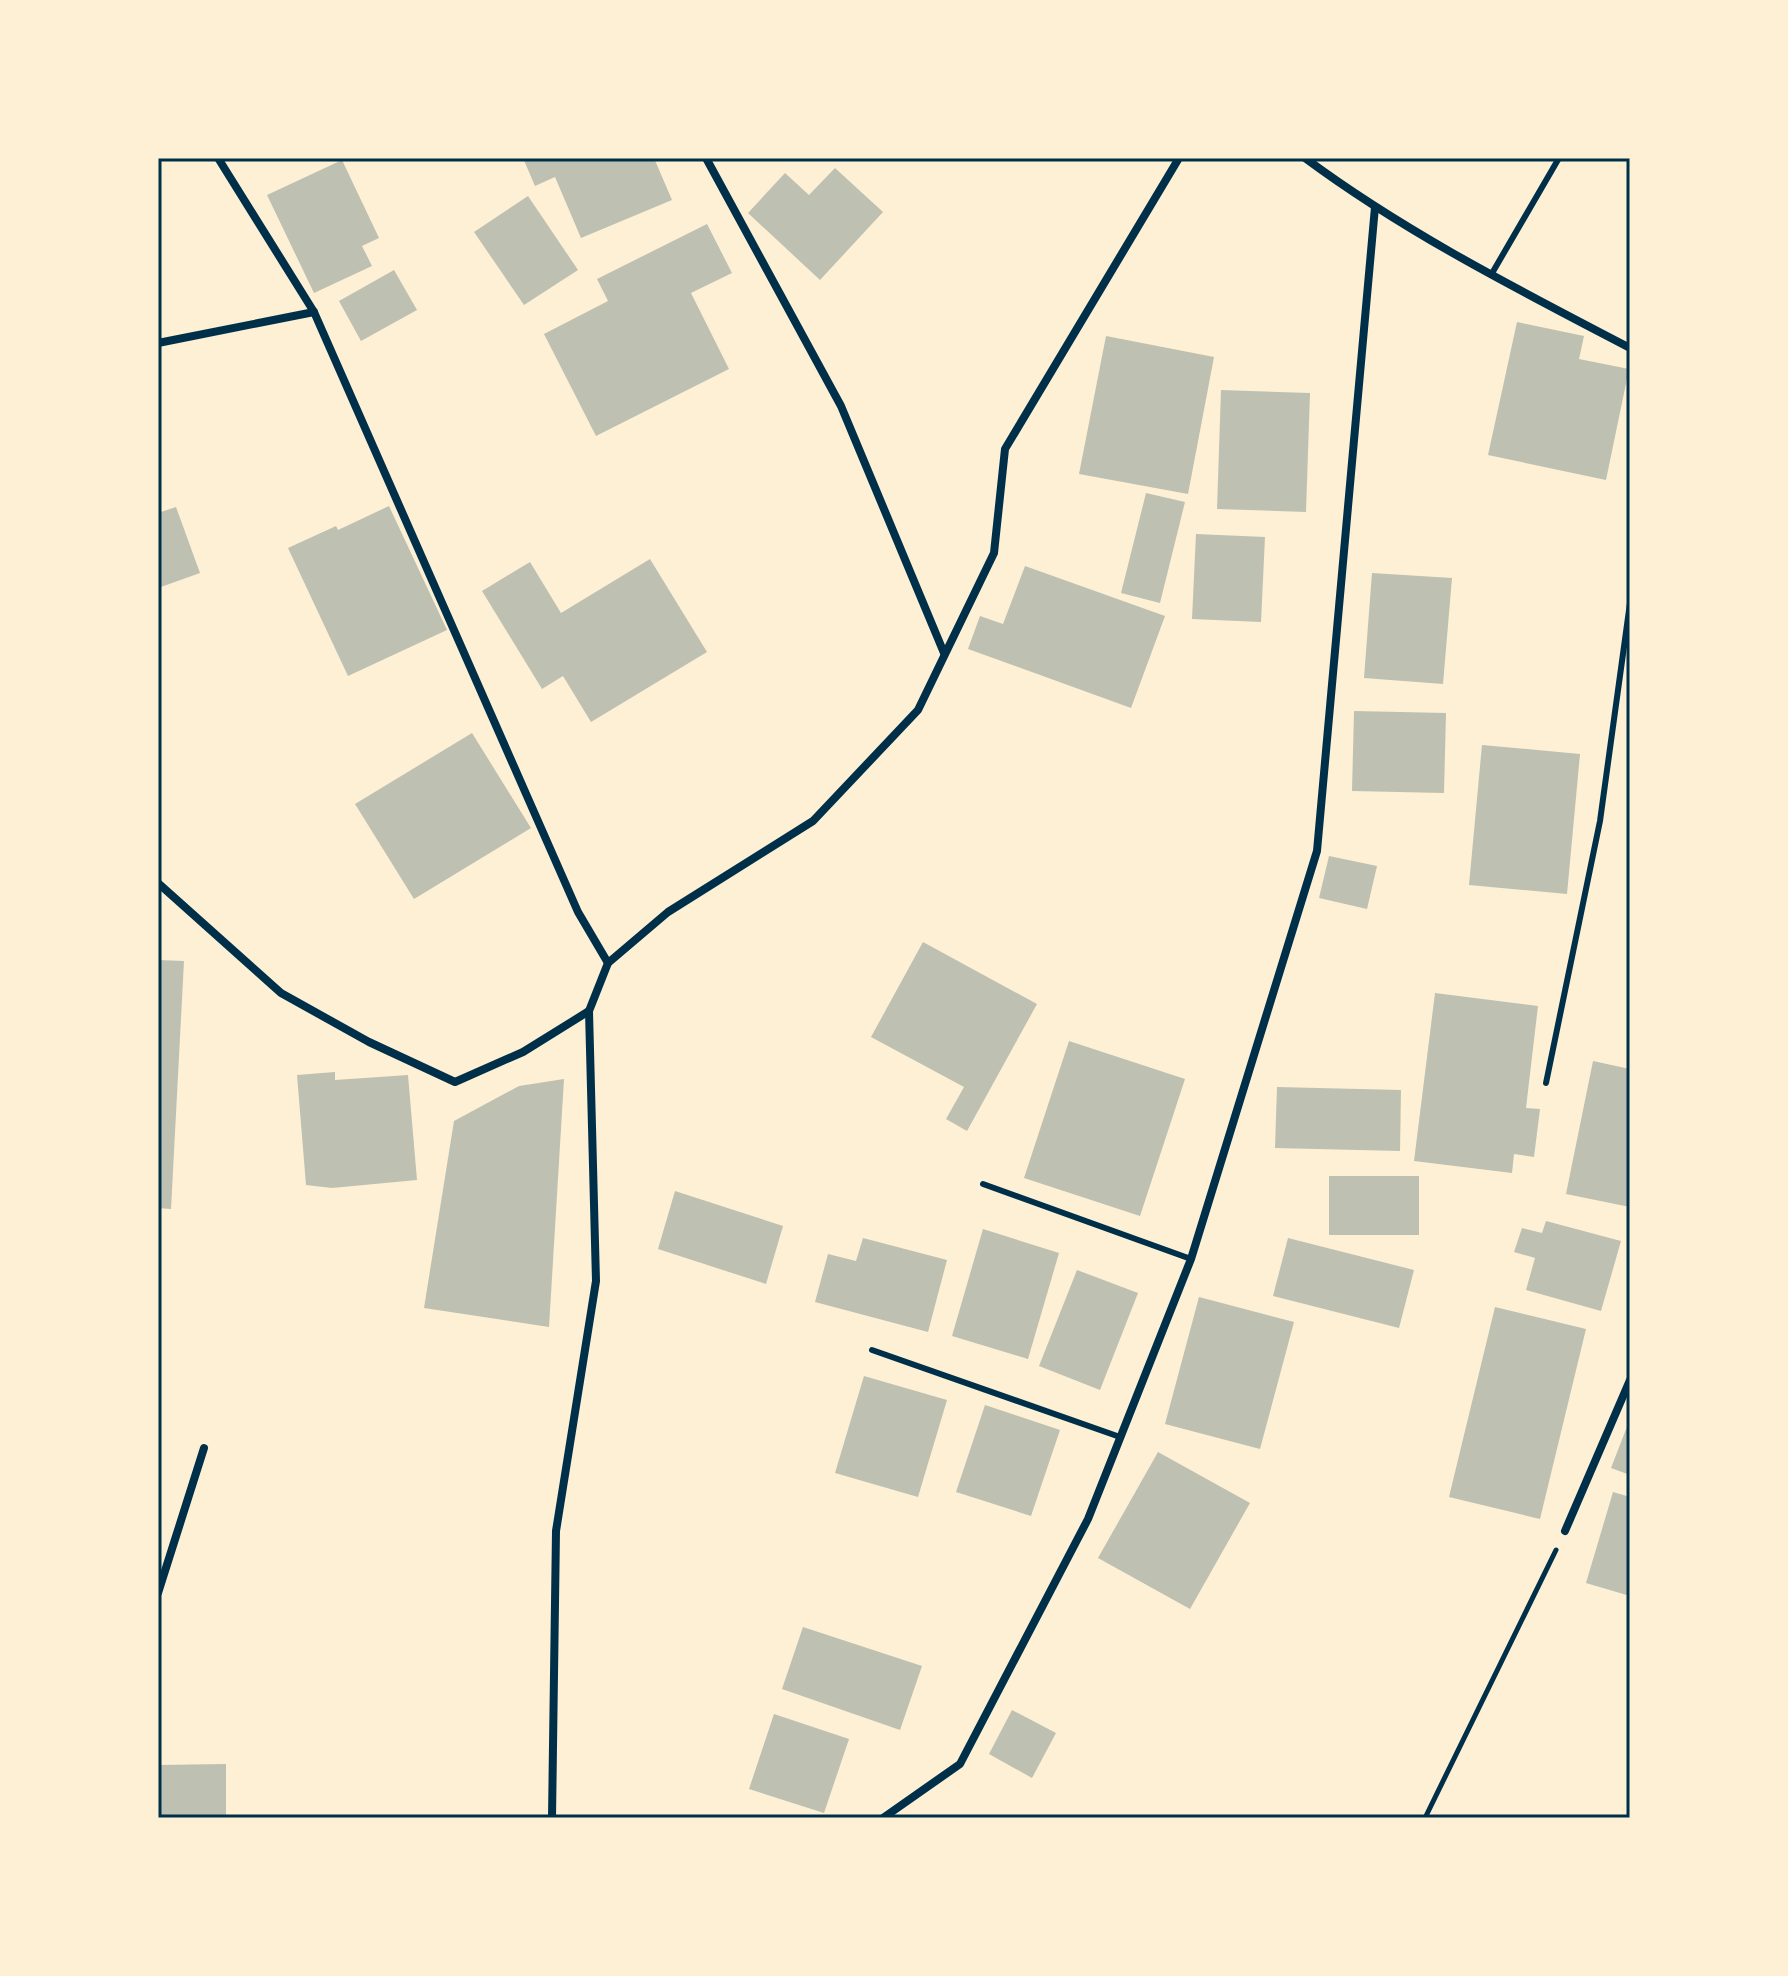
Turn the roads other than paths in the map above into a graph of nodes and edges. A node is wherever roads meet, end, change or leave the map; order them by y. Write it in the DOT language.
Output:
graph roads {
  1 [pos="218,158"];
  2 [pos="706,158"];
  3 [pos="1179,158"];
  4 [pos="1305,158"];
  5 [pos="1559,158"];
  6 [pos="1375,207"];
  7 [pos="1491,275"];
  8 [pos="314,312"];
  9 [pos="158,343"];
  10 [pos="1630,348"];
  11 [pos="1630,603"];
  12 [pos="944,653"];
  13 [pos="158,883"];
  14 [pos="608,963"];
  15 [pos="589,1011"];
  16 [pos="1546,1083"];
  17 [pos="983,1184"];
  18 [pos="1191,1259"];
  19 [pos="872,1350"];
  20 [pos="1630,1380"];
  21 [pos="1120,1437"];
  22 [pos="204,1448"];
  23 [pos="1565,1531"];
  24 [pos="158,1593"];
  25 [pos="552,1818"];
  26 [pos="883,1818"];
  1 -- 8 [label="street"];
  2 -- 12 [label="street"];
  3 -- 12 [label="street"];
  4 -- 6 [label="street"];
  5 -- 7 [label="lane"];
  6 -- 7 [label="street"];
  6 -- 18 [label="street"];
  7 -- 10 [label="street"];
  8 -- 9 [label="street"];
  8 -- 14 [label="street"];
  11 -- 16 [label="lane"];
  12 -- 14 [label="street"];
  13 -- 15 [label="street"];
  14 -- 15 [label="street"];
  15 -- 25 [label="street"];
  17 -- 18 [label="lane"];
  18 -- 21 [label="street"];
  19 -- 21 [label="lane"];
  20 -- 23 [label="street"];
  21 -- 26 [label="street"];
  22 -- 24 [label="street"];
}
